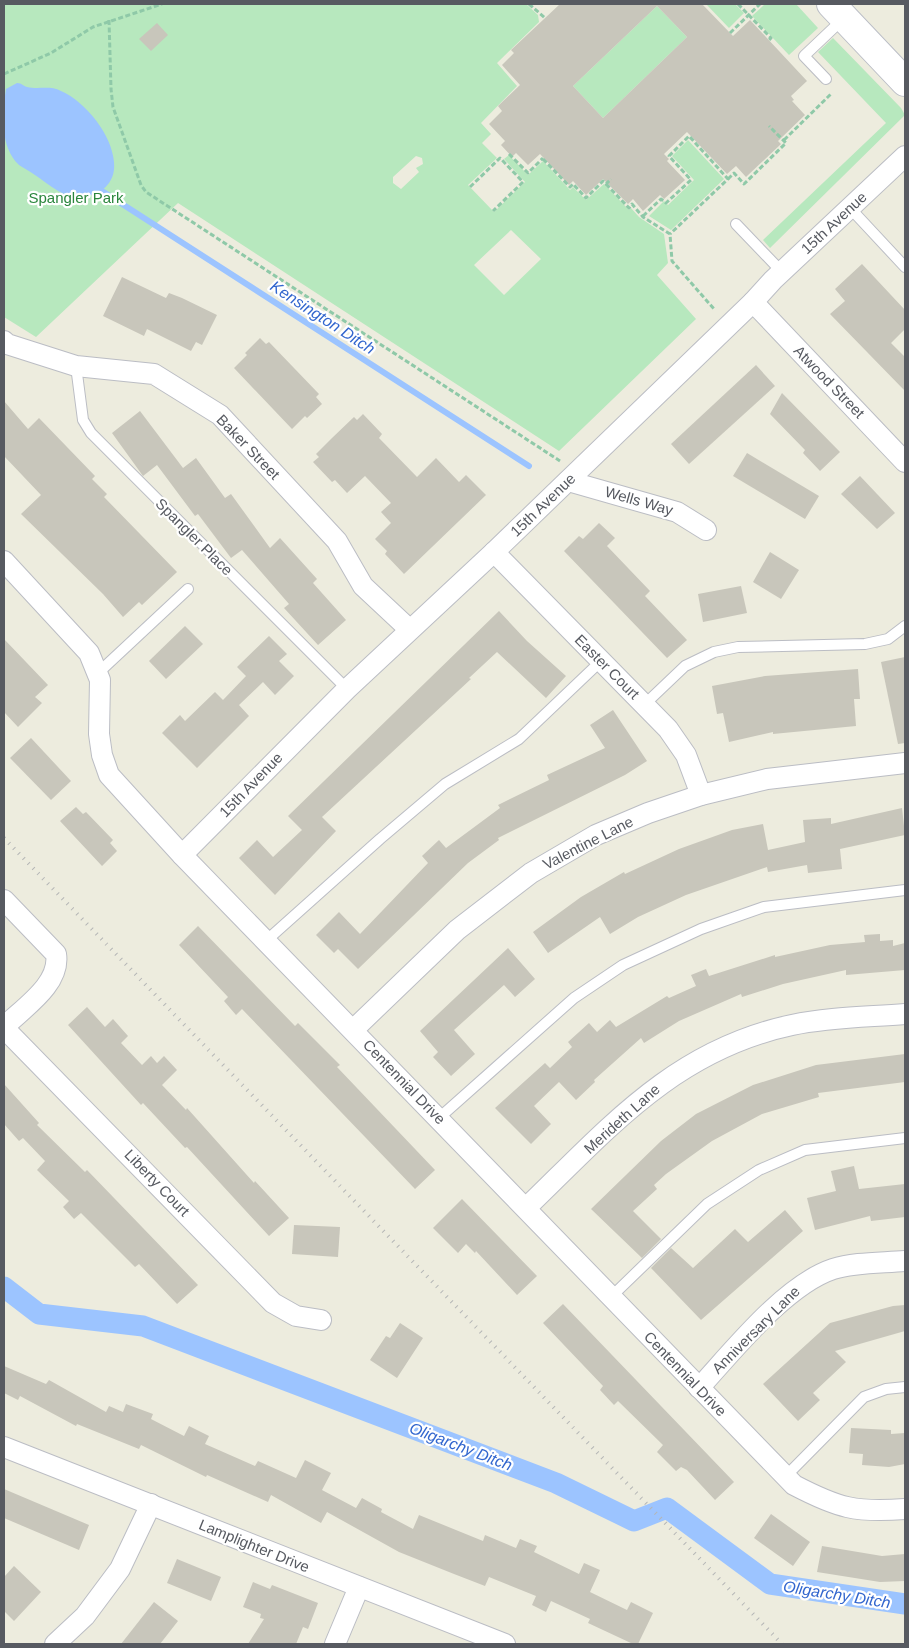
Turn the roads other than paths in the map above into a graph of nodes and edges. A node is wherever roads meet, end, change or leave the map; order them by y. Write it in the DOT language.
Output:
graph roads {
  1 [pos="838,11"];
  2 [pos="826,80"];
  3 [pos="905,82"];
  4 [pos="905,156"];
  5 [pos="850,208"];
  6 [pos="736,224"];
  7 [pos="905,267"];
  8 [pos="782,272"];
  9 [pos="753,302"];
  10 [pos="4,341"];
  11 [pos="76,366"];
  12 [pos="905,462"];
  13 [pos="572,477"];
  14 [pos="706,530"];
  15 [pos="494,552"];
  16 [pos="4,561"];
  17 [pos="188,588"];
  18 [pos="905,626"];
  19 [pos="410,629"];
  20 [pos="601,660"];
  21 [pos="98,673"];
  22 [pos="347,689"];
  23 [pos="644,705"];
  24 [pos="905,764"];
  25 [pos="701,796"];
  26 [pos="182,855"];
  27 [pos="905,890"];
  28 [pos="4,900"];
  29 [pos="267,940"];
  30 [pos="905,1014"];
  31 [pos="4,1027"];
  32 [pos="354,1029"];
  33 [pos="439,1118"];
  34 [pos="905,1138"];
  35 [pos="526,1208"];
  36 [pos="905,1261"];
  37 [pos="611,1297"];
  38 [pos="321,1320"];
  39 [pos="905,1387"];
  40 [pos="699,1388"];
  41 [pos="4,1447"];
  42 [pos="786,1476"];
  43 [pos="151,1504"];
  44 [pos="905,1509"];
  45 [pos="359,1588"];
  46 [pos="55,1644"];
  47 [pos="335,1644"];
  48 [pos="505,1644"];
  1 -- 2 [label="lane"];
  1 -- 3 [label="street"];
  4 -- 5 [label="street, 15th Avenue"];
  5 -- 7 [label="lane"];
  5 -- 8 [label="street, 15th Avenue"];
  6 -- 8 [label="lane"];
  8 -- 9 [label="street, 15th Avenue"];
  9 -- 12 [label="street, Atwood Street"];
  9 -- 13 [label="street, 15th Avenue"];
  10 -- 11 [label="street, Baker Street"];
  11 -- 19 [label="street, Baker Street"];
  11 -- 22 [label="lane, Spangler Place"];
  13 -- 14 [label="street, Wells Way"];
  13 -- 15 [label="street, 15th Avenue"];
  15 -- 19 [label="street, 15th Avenue"];
  15 -- 20 [label="street, Easter Court"];
  16 -- 21 [label="street, Centennial Drive"];
  17 -- 21 [label="lane"];
  18 -- 23 [label="lane"];
  19 -- 22 [label="street, 15th Avenue"];
  20 -- 23 [label="street, Easter Court"];
  20 -- 29 [label="lane"];
  21 -- 26 [label="street, Centennial Drive"];
  22 -- 26 [label="street, 15th Avenue"];
  23 -- 25 [label="street, Easter Court"];
  24 -- 25 [label="street, Valentine Lane"];
  25 -- 32 [label="street, Valentine Lane"];
  26 -- 29 [label="street, Centennial Drive"];
  27 -- 33 [label="lane"];
  28 -- 31 [label="street"];
  29 -- 32 [label="street, Centennial Drive"];
  30 -- 35 [label="street, Merideth Lane"];
  31 -- 38 [label="street, Liberty Court"];
  32 -- 33 [label="street, Centennial Drive"];
  33 -- 35 [label="street, Centennial Drive"];
  34 -- 37 [label="lane"];
  35 -- 37 [label="street, Centennial Drive"];
  36 -- 40 [label="street, Anniversary Lane"];
  37 -- 40 [label="street, Centennial Drive"];
  39 -- 42 [label="lane"];
  40 -- 42 [label="street, Centennial Drive"];
  41 -- 43 [label="street, Lamplighter Drive"];
  42 -- 44 [label="street, Centennial Drive"];
  43 -- 45 [label="street, Lamplighter Drive"];
  43 -- 46 [label="street"];
  45 -- 47 [label="street"];
  45 -- 48 [label="street, Lamplighter Drive"];
}
